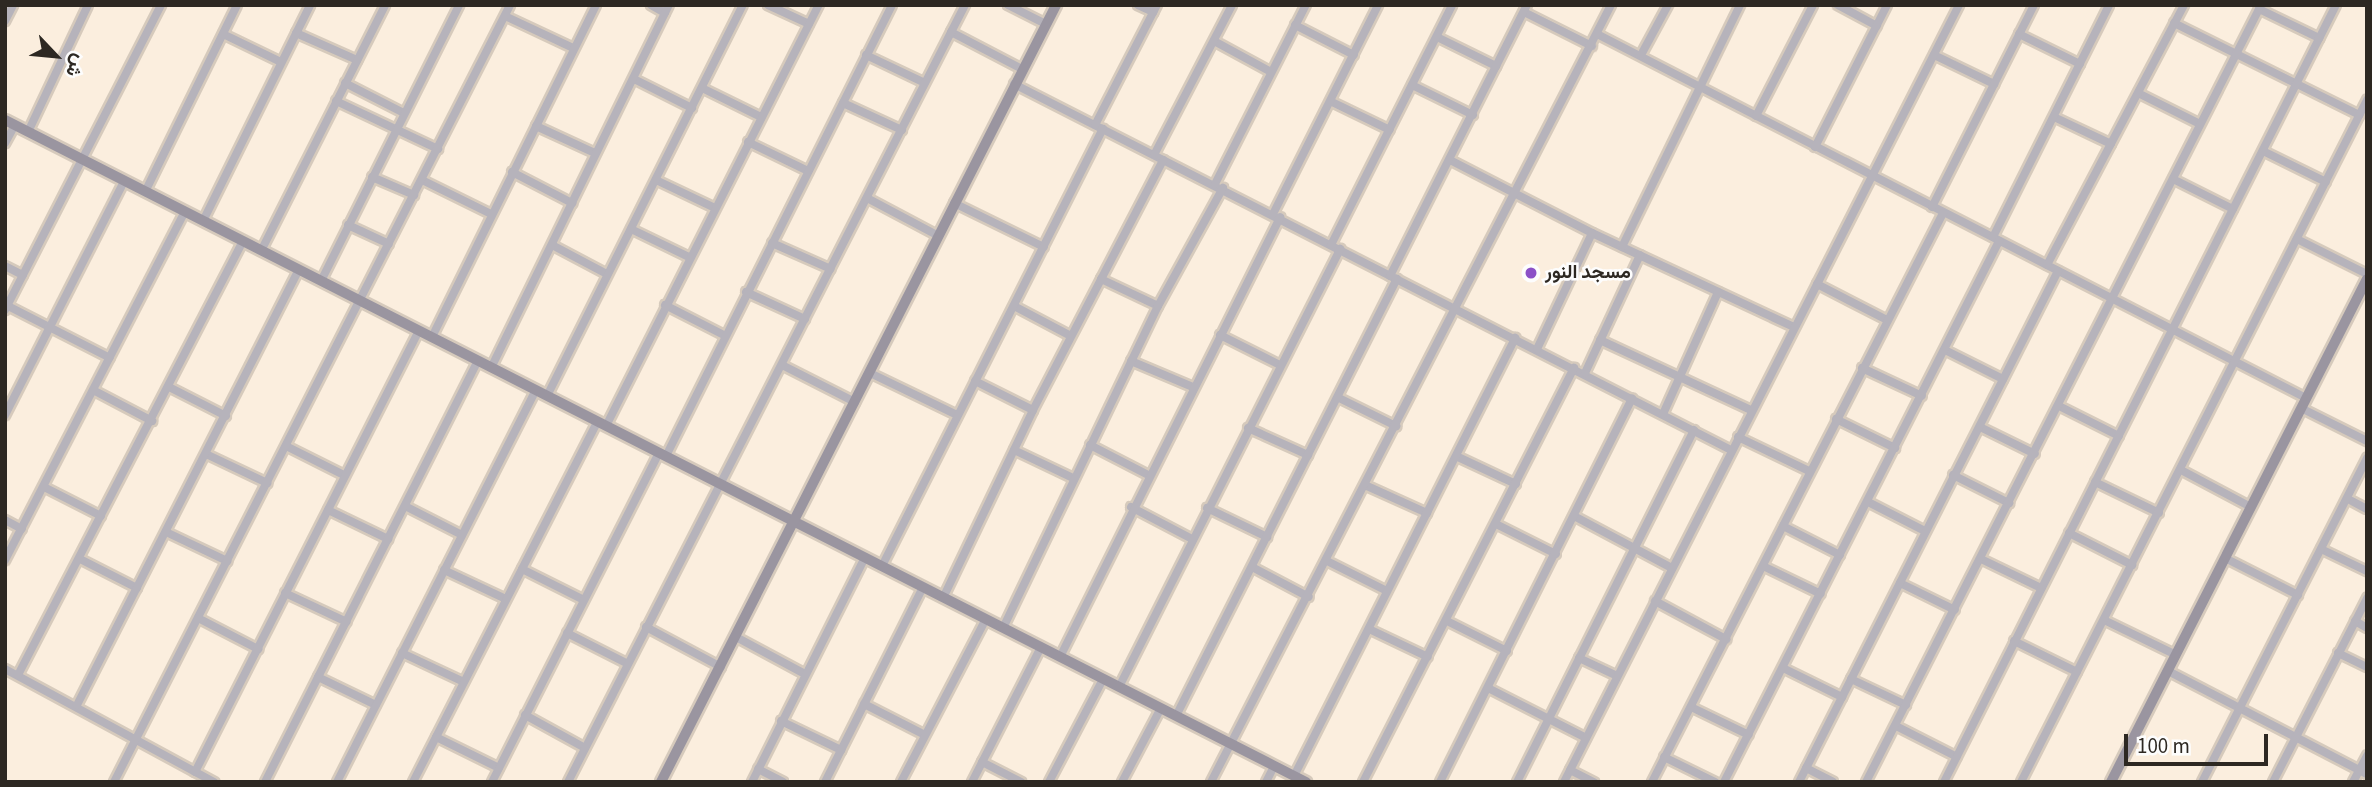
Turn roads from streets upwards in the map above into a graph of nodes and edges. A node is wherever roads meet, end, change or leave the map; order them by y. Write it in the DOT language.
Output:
graph roads {
  1 [pos="13,5"];
  2 [pos="88,5"];
  3 [pos="149,5"];
  4 [pos="310,5"];
  5 [pos="385,5"];
  6 [pos="459,5"];
  7 [pos="510,5"];
  8 [pos="596,5"];
  9 [pos="651,5"];
  10 [pos="743,5"];
  11 [pos="768,5"];
  12 [pos="818,5"];
  13 [pos="892,5"];
  14 [pos="965,5"];
  15 [pos="1008,5"];
  16 [pos="1056,5"];
  17 [pos="1138,5"];
  18 [pos="1232,5"];
  19 [pos="1306,5"];
  20 [pos="1452,5"];
  21 [pos="1611,5"];
  22 [pos="1668,5"];
  23 [pos="1740,5"];
  24 [pos="1813,5"];
  25 [pos="1838,5"];
  26 [pos="1887,5"];
  27 [pos="1959,5"];
  28 [pos="2034,5"];
  29 [pos="2109,5"];
  30 [pos="2183,5"];
  31 [pos="2336,5"];
  32 [pos="235,6"];
  33 [pos="1374,7"];
  34 [pos="2260,7"];
  35 [pos="160,8"];
  36 [pos="667,9"];
  37 [pos="1155,9"];
  38 [pos="1526,9"];
  39 [pos="505,16"];
  40 [pos="5,21"];
  41 [pos="2174,23"];
  42 [pos="809,24"];
  43 [pos="1046,24"];
  44 [pos="1295,25"];
  45 [pos="1877,26"];
  46 [pos="951,32"];
  47 [pos="296,33"];
  48 [pos="223,34"];
  49 [pos="1597,34"];
  50 [pos="2019,34"];
  51 [pos="1437,37"];
  52 [pos="2319,38"];
  53 [pos="1214,41"];
  54 [pos="1592,46"];
  55 [pos="573,48"];
  56 [pos="2235,53"];
  57 [pos="866,55"];
  58 [pos="1354,55"];
  59 [pos="1641,55"];
  60 [pos="1934,55"];
  61 [pos="357,60"];
  62 [pos="281,62"];
  63 [pos="2080,64"];
  64 [pos="1496,66"];
  65 [pos="1022,69"];
  66 [pos="1271,72"];
  67 [pos="634,79"];
  68 [pos="345,83"];
  69 [pos="925,83"];
  70 [pos="1014,84"];
  71 [pos="1994,84"];
  72 [pos="2297,84"];
  73 [pos="1412,85"];
  74 [pos="1700,87"];
  75 [pos="702,88"];
  76 [pos="2138,93"];
  77 [pos="2367,100"];
  78 [pos="336,101"];
  79 [pos="1332,102"];
  80 [pos="843,103"];
  81 [pos="692,108"];
  82 [pos="404,113"];
  83 [pos="1473,115"];
  84 [pos="2359,115"];
  85 [pos="761,117"];
  86 [pos="1756,117"];
  87 [pos="2054,117"];
  88 [pos="10,123"];
  89 [pos="2200,124"];
  90 [pos="536,126"];
  91 [pos="1099,127"];
  92 [pos="395,129"];
  93 [pos="902,130"];
  94 [pos="1390,130"];
  95 [pos="28,132"];
  96 [pos="748,142"];
  97 [pos="5,143"];
  98 [pos="2111,144"];
  99 [pos="1815,147"];
  100 [pos="438,149"];
  101 [pos="2263,151"];
  102 [pos="595,153"];
  103 [pos="1154,155"];
  104 [pos="83,160"];
  105 [pos="1163,160"];
  106 [pos="1450,160"];
  107 [pos="808,171"];
  108 [pos="512,172"];
  109 [pos="372,177"];
  110 [pos="1871,177"];
  111 [pos="2173,179"];
  112 [pos="422,180"];
  113 [pos="656,180"];
  114 [pos="124,181"];
  115 [pos="2326,182"];
  116 [pos="1219,186"];
  117 [pos="145,191"];
  118 [pos="414,195"];
  119 [pos="1514,195"];
  120 [pos="867,198"];
  121 [pos="572,203"];
  122 [pos="954,204"];
  123 [pos="1932,207"];
  124 [pos="715,208"];
  125 [pos="2233,209"];
  126 [pos="185,212"];
  127 [pos="1943,213"];
  128 [pos="491,214"];
  129 [pos="1276,215"];
  130 [pos="203,221"];
  131 [pos="348,225"];
  132 [pos="631,229"];
  133 [pos="1592,233"];
  134 [pos="937,235"];
  135 [pos="1996,239"];
  136 [pos="2298,239"];
  137 [pos="243,241"];
  138 [pos="772,243"];
  139 [pos="389,244"];
  140 [pos="552,245"];
  141 [pos="1044,247"];
  142 [pos="1335,247"];
  143 [pos="1622,247"];
  144 [pos="261,251"];
  145 [pos="1640,256"];
  146 [pos="689,257"];
  147 [pos="2048,265"];
  148 [pos="5,266"];
  149 [pos="831,269"];
  150 [pos="299,270"];
  151 [pos="2058,271"];
  152 [pos="607,274"];
  153 [pos="23,275"];
  154 [pos="2367,276"];
  155 [pos="1394,277"];
  156 [pos="1101,279"];
  157 [pos="321,281"];
  158 [pos="1817,284"];
  159 [pos="746,292"];
  160 [pos="1718,292"];
  161 [pos="2112,298"];
  162 [pos="361,301"];
  163 [pos="665,305"];
  164 [pos="1014,306"];
  165 [pos="1158,306"];
  166 [pos="6,308"];
  167 [pos="1455,308"];
  168 [pos="805,319"];
  169 [pos="1885,319"];
  170 [pos="50,327"];
  171 [pos="1794,327"];
  172 [pos="2172,328"];
  173 [pos="419,331"];
  174 [pos="723,335"];
  175 [pos="1220,335"];
  176 [pos="1071,336"];
  177 [pos="432,337"];
  178 [pos="1516,338"];
  179 [pos="1601,341"];
  180 [pos="1537,349"];
  181 [pos="1945,350"];
  182 [pos="110,358"];
  183 [pos="478,361"];
  184 [pos="1131,361"];
  185 [pos="2235,362"];
  186 [pos="782,365"];
  187 [pos="1280,365"];
  188 [pos="491,368"];
  189 [pos="1574,368"];
  190 [pos="1862,368"];
  191 [pos="870,373"];
  192 [pos="1585,373"];
  193 [pos="1679,377"];
  194 [pos="2003,379"];
  195 [pos="975,381"];
  196 [pos="169,387"];
  197 [pos="1194,387"];
  198 [pos="93,390"];
  199 [pos="541,393"];
  200 [pos="1922,396"];
  201 [pos="1339,398"];
  202 [pos="1632,398"];
  203 [pos="855,402"];
  204 [pos="2304,403"];
  205 [pos="2059,406"];
  206 [pos="1033,410"];
  207 [pos="1751,411"];
  208 [pos="1663,414"];
  209 [pos="5,415"];
  210 [pos="957,415"];
  211 [pos="226,416"];
  212 [pos="1836,419"];
  213 [pos="152,421"];
  214 [pos="602,424"];
  215 [pos="1396,426"];
  216 [pos="1980,427"];
  217 [pos="1248,428"];
  218 [pos="1694,430"];
  219 [pos="2119,436"];
  220 [pos="1738,437"];
  221 [pos="2367,441"];
  222 [pos="1090,445"];
  223 [pos="286,446"];
  224 [pos="1895,448"];
  225 [pos="1014,450"];
  226 [pos="1731,450"];
  227 [pos="206,454"];
  228 [pos="662,454"];
  229 [pos="2035,454"];
  230 [pos="1308,455"];
  231 [pos="1458,457"];
  232 [pos="2367,458"];
  233 [pos="2180,470"];
  234 [pos="1809,471"];
  235 [pos="344,475"];
  236 [pos="1148,475"];
  237 [pos="1953,475"];
  238 [pos="1073,478"];
  239 [pos="2095,482"];
  240 [pos="267,483"];
  241 [pos="1516,484"];
  242 [pos="722,485"];
  243 [pos="1367,486"];
  244 [pos="44,487"];
  245 [pos="2348,499"];
  246 [pos="1868,502"];
  247 [pos="2008,503"];
  248 [pos="405,506"];
  249 [pos="1131,507"];
  250 [pos="2251,507"];
  251 [pos="1207,508"];
  252 [pos="2367,509"];
  253 [pos="328,510"];
  254 [pos="1427,513"];
  255 [pos="2159,513"];
  256 [pos="101,516"];
  257 [pos="1574,516"];
  258 [pos="5,520"];
  259 [pos="795,522"];
  260 [pos="1496,524"];
  261 [pos="1783,526"];
  262 [pos="22,529"];
  263 [pos="1925,531"];
  264 [pos="166,532"];
  265 [pos="2069,534"];
  266 [pos="462,536"];
  267 [pos="1267,537"];
  268 [pos="388,539"];
  269 [pos="1192,539"];
  270 [pos="1635,547"];
  271 [pos="2321,549"];
  272 [pos="1556,554"];
  273 [pos="1840,555"];
  274 [pos="864,557"];
  275 [pos="2225,558"];
  276 [pos="80,559"];
  277 [pos="1982,559"];
  278 [pos="5,560"];
  279 [pos="227,561"];
  280 [pos="1327,561"];
  281 [pos="2132,565"];
  282 [pos="882,566"];
  283 [pos="1763,566"];
  284 [pos="1252,567"];
  285 [pos="1672,568"];
  286 [pos="522,569"];
  287 [pos="444,570"];
  288 [pos="2367,571"];
  289 [pos="1900,583"];
  290 [pos="923,587"];
  291 [pos="137,588"];
  292 [pos="2041,588"];
  293 [pos="1387,590"];
  294 [pos="285,593"];
  295 [pos="1821,594"];
  296 [pos="2298,595"];
  297 [pos="1309,597"];
  298 [pos="943,598"];
  299 [pos="2367,598"];
  300 [pos="506,599"];
  301 [pos="584,600"];
  302 [pos="1655,601"];
  303 [pos="1955,610"];
  304 [pos="198,618"];
  305 [pos="986,619"];
  306 [pos="2104,620"];
  307 [pos="1447,621"];
  308 [pos="2355,621"];
  309 [pos="347,622"];
  310 [pos="646,627"];
  311 [pos="1003,628"];
  312 [pos="2367,628"];
  313 [pos="1369,629"];
  314 [pos="567,633"];
  315 [pos="736,637"];
  316 [pos="1726,639"];
  317 [pos="2014,641"];
  318 [pos="1041,647"];
  319 [pos="258,649"];
  320 [pos="1507,651"];
  321 [pos="402,653"];
  322 [pos="2338,653"];
  323 [pos="2176,654"];
  324 [pos="1060,657"];
  325 [pos="1428,657"];
  326 [pos="1579,657"];
  327 [pos="628,664"];
  328 [pos="721,667"];
  329 [pos="2367,667"];
  330 [pos="1783,668"];
  331 [pos="5,669"];
  332 [pos="2168,671"];
  333 [pos="2077,672"];
  334 [pos="805,674"];
  335 [pos="18,676"];
  336 [pos="1617,676"];
  337 [pos="318,677"];
  338 [pos="1103,679"];
  339 [pos="1851,679"];
  340 [pos="464,682"];
  341 [pos="1119,687"];
  342 [pos="1488,688"];
  343 [pos="1842,697"];
  344 [pos="864,704"];
  345 [pos="77,705"];
  346 [pos="376,705"];
  347 [pos="1906,705"];
  348 [pos="1691,707"];
  349 [pos="1160,708"];
  350 [pos="2240,709"];
  351 [pos="525,715"];
  352 [pos="1176,716"];
  353 [pos="1548,719"];
  354 [pos="781,721"];
  355 [pos="1896,726"];
  356 [pos="925,734"];
  357 [pos="1749,735"];
  358 [pos="436,737"];
  359 [pos="2295,737"];
  360 [pos="136,738"];
  361 [pos="1586,738"];
  362 [pos="1231,744"];
  363 [pos="585,748"];
  364 [pos="841,750"];
  365 [pos="2367,756"];
  366 [pos="1664,757"];
  367 [pos="1957,757"];
  368 [pos="982,762"];
  369 [pos="1274,766"];
  370 [pos="499,768"];
  371 [pos="1806,768"];
  372 [pos="758,769"];
  373 [pos="1570,770"];
  374 [pos="195,772"];
  375 [pos="2363,772"];
  376 [pos="1294,776"];
  377 [pos="203,779"];
  378 [pos="904,781"];
  379 [pos="114,782"];
  380 [pos="214,782"];
  381 [pos="265,782"];
  382 [pos="337,782"];
  383 [pos="413,782"];
  384 [pos="492,782"];
  385 [pos="568,782"];
  386 [pos="661,782"];
  387 [pos="752,782"];
  388 [pos="783,782"];
  389 [pos="825,782"];
  390 [pos="972,782"];
  391 [pos="1021,782"];
  392 [pos="1049,782"];
  393 [pos="1122,782"];
  394 [pos="1211,782"];
  395 [pos="1266,782"];
  396 [pos="1306,782"];
  397 [pos="1363,782"];
  398 [pos="1440,782"];
  399 [pos="1517,782"];
  400 [pos="1564,782"];
  401 [pos="1594,782"];
  402 [pos="1652,782"];
  403 [pos="1716,782"];
  404 [pos="1724,782"];
  405 [pos="1799,782"];
  406 [pos="1833,782"];
  407 [pos="1867,782"];
  408 [pos="1944,782"];
  409 [pos="2021,782"];
  410 [pos="2111,782"];
  411 [pos="2203,782"];
  412 [pos="2273,782"];
  413 [pos="2353,782"];
  1 -- 40 [label="street"];
  2 -- 95 [label="street"];
  3 -- 35 [label="street"];
  4 -- 47 [label="street"];
  5 -- 61 [label="street"];
  6 -- 82 [label="street"];
  7 -- 39 [label="street"];
  8 -- 55 [label="street"];
  9 -- 36 [label="street"];
  10 -- 75 [label="street"];
  11 -- 42 [label="street"];
  12 -- 42 [label="street"];
  13 -- 57 [label="street"];
  14 -- 46 [label="street"];
  15 -- 43 [label="street"];
  16 -- 43 [label="street"];
  17 -- 37 [label="street"];
  18 -- 53 [label="street"];
  19 -- 44 [label="street"];
  20 -- 51 [label="street"];
  21 -- 49 [label="street"];
  22 -- 59 [label="street"];
  23 -- 74 [label="street"];
  24 -- 86 [label="street"];
  25 -- 45 [label="street"];
  26 -- 45 [label="street"];
  27 -- 60 [label="street"];
  28 -- 50 [label="street"];
  29 -- 63 [label="street"];
  30 -- 41 [label="street"];
  31 -- 52 [label="street"];
  32 -- 48 [label="street"];
  33 -- 58 [label="street"];
  34 -- 52 [label="street"];
  34 -- 56 [label="street"];
  35 -- 104 [label="street"];
  36 -- 67 [label="street"];
  37 -- 91 [label="street"];
  38 -- 54 [label="street"];
  38 -- 64 [label="street"];
  39 -- 55 [label="street"];
  39 -- 100 [label="street"];
  41 -- 56 [label="street"];
  41 -- 76 [label="street"];
  42 -- 85 [label="street"];
  43 -- 65 [label="street"];
  44 -- 58 [label="street"];
  44 -- 66 [label="street"];
  45 -- 99 [label="street"];
  46 -- 65 [label="street"];
  46 -- 69 [label="street"];
  47 -- 61 [label="street"];
  47 -- 62 [label="street"];
  48 -- 62 [label="street"];
  48 -- 117 [label="street"];
  49 -- 54 [label="street"];
  49 -- 59 [label="street"];
  50 -- 63 [label="street"];
  50 -- 71 [label="street"];
  51 -- 64 [label="street"];
  51 -- 73 [label="street"];
  52 -- 72 [label="street"];
  53 -- 66 [label="street"];
  53 -- 103 [label="street"];
  54 -- 119 [label="street"];
  55 -- 90 [label="street"];
  56 -- 72 [label="street"];
  56 -- 89 [label="street"];
  57 -- 69 [label="street"];
  57 -- 80 [label="street"];
  58 -- 79 [label="street"];
  59 -- 74 [label="street"];
  60 -- 71 [label="street"];
  60 -- 110 [label="street"];
  61 -- 68 [label="street"];
  62 -- 130 [label="street"];
  63 -- 87 [label="street"];
  64 -- 83 [label="street"];
  65 -- 70 [label="street"];
  66 -- 116 [label="street"];
  67 -- 81 [label="street"];
  67 -- 102 [label="street"];
  68 -- 78 [label="street"];
  68 -- 82 [label="street"];
  69 -- 93 [label="street"];
  70 -- 91 [label="street"];
  70 -- 122 [label="street"];
  71 -- 123 [label="street"];
  72 -- 84 [label="street"];
  72 -- 101 [label="street"];
  73 -- 83 [label="street"];
  73 -- 94 [label="street"];
  74 -- 86 [label="street"];
  74 -- 143 [label="street"];
  75 -- 81 [label="street"];
  75 -- 85 [label="street"];
  76 -- 89 [label="street"];
  76 -- 98 [label="street"];
  77 -- 84 [label="street"];
  78 -- 92 [label="street"];
  78 -- 144 [label="street"];
  79 -- 94 [label="street"];
  79 -- 129 [label="street"];
  80 -- 93 [label="street"];
  80 -- 107 [label="street"];
  81 -- 113 [label="street"];
  82 -- 92 [label="street"];
  83 -- 106 [label="street"];
  84 -- 115 [label="street"];
  85 -- 96 [label="street"];
  86 -- 99 [label="street"];
  87 -- 98 [label="street"];
  87 -- 135 [label="street"];
  88 -- 95 [label="street"];
  88 -- 97 [label="street"];
  89 -- 111 [label="street"];
  90 -- 102 [label="street"];
  90 -- 108 [label="street"];
  91 -- 103 [label="street"];
  91 -- 141 [label="street"];
  92 -- 100 [label="street"];
  92 -- 109 [label="street"];
  93 -- 120 [label="street"];
  94 -- 142 [label="street"];
  95 -- 104 [label="street"];
  96 -- 107 [label="street"];
  96 -- 124 [label="street"];
  98 -- 147 [label="street"];
  99 -- 110 [label="street"];
  100 -- 112 [label="street"];
  101 -- 115 [label="street"];
  101 -- 125 [label="street"];
  102 -- 121 [label="street"];
  103 -- 105 [label="street"];
  104 -- 114 [label="street"];
  104 -- 153 [label="street"];
  105 -- 116 [label="street"];
  105 -- 156 [label="street"];
  106 -- 119 [label="street"];
  106 -- 155 [label="street"];
  107 -- 138 [label="street"];
  108 -- 121 [label="street"];
  108 -- 128 [label="street"];
  109 -- 118 [label="street"];
  109 -- 131 [label="street"];
  110 -- 123 [label="street"];
  110 -- 158 [label="street"];
  111 -- 125 [label="street"];
  111 -- 161 [label="street"];
  112 -- 118 [label="street"];
  112 -- 128 [label="street"];
  113 -- 124 [label="street"];
  113 -- 132 [label="street"];
  114 -- 117 [label="street"];
  114 -- 170 [label="street"];
  115 -- 136 [label="street"];
  116 -- 129 [label="street"];
  116 -- 165 [label="street"];
  117 -- 126 [label="street"];
  118 -- 139 [label="street"];
  119 -- 133 [label="street"];
  119 -- 167 [label="street"];
  120 -- 134 [label="street"];
  120 -- 149 [label="street"];
  121 -- 140 [label="street"];
  122 -- 134 [label="street"];
  122 -- 141 [label="street"];
  123 -- 127 [label="street"];
  124 -- 146 [label="street"];
  125 -- 172 [label="street"];
  126 -- 130 [label="street"];
  126 -- 182 [label="street"];
  127 -- 135 [label="street"];
  127 -- 169 [label="street"];
  128 -- 177 [label="street"];
  129 -- 142 [label="street"];
  129 -- 175 [label="street"];
  130 -- 137 [label="street"];
  131 -- 139 [label="street"];
  131 -- 157 [label="street"];
  132 -- 146 [label="street"];
  132 -- 152 [label="street"];
  133 -- 143 [label="street"];
  133 -- 180 [label="street"];
  134 -- 191 [label="street"];
  135 -- 147 [label="street"];
  135 -- 181 [label="street"];
  136 -- 154 [label="street"];
  136 -- 185 [label="street"];
  137 -- 144 [label="street"];
  137 -- 196 [label="street"];
  138 -- 149 [label="street"];
  138 -- 159 [label="street"];
  139 -- 162 [label="street"];
  140 -- 152 [label="street"];
  140 -- 188 [label="street"];
  141 -- 164 [label="street"];
  142 -- 155 [label="street"];
  142 -- 187 [label="street"];
  143 -- 145 [label="street"];
  144 -- 150 [label="street"];
  145 -- 160 [label="street"];
  145 -- 179 [label="street"];
  146 -- 163 [label="street"];
  147 -- 151 [label="street"];
  148 -- 153 [label="street"];
  149 -- 168 [label="street"];
  150 -- 157 [label="street"];
  150 -- 211 [label="street"];
  151 -- 161 [label="street"];
  151 -- 194 [label="street"];
  152 -- 199 [label="street"];
  153 -- 166 [label="street"];
  154 -- 204 [label="street"];
  155 -- 167 [label="street"];
  155 -- 201 [label="street"];
  156 -- 165 [label="street"];
  156 -- 176 [label="street"];
  157 -- 162 [label="street"];
  158 -- 169 [label="street"];
  158 -- 171 [label="street"];
  159 -- 168 [label="street"];
  159 -- 174 [label="street"];
  160 -- 171 [label="street"];
  160 -- 193 [label="street"];
  161 -- 172 [label="street"];
  161 -- 205 [label="street"];
  162 -- 173 [label="street"];
  162 -- 223 [label="street"];
  163 -- 174 [label="street"];
  163 -- 214 [label="street"];
  164 -- 176 [label="street"];
  164 -- 195 [label="street"];
  165 -- 184 [label="street"];
  166 -- 170 [label="street"];
  167 -- 178 [label="street"];
  167 -- 215 [label="street"];
  168 -- 186 [label="street"];
  169 -- 190 [label="street"];
  170 -- 182 [label="street"];
  170 -- 209 [label="street"];
  171 -- 207 [label="street"];
  172 -- 185 [label="street"];
  172 -- 219 [label="street"];
  173 -- 177 [label="street"];
  173 -- 235 [label="street"];
  174 -- 228 [label="street"];
  175 -- 187 [label="street"];
  175 -- 197 [label="street"];
  176 -- 206 [label="street"];
  177 -- 183 [label="street"];
  178 -- 180 [label="street"];
  178 -- 231 [label="street"];
  179 -- 192 [label="street"];
  179 -- 193 [label="street"];
  180 -- 189 [label="street"];
  181 -- 194 [label="street"];
  181 -- 200 [label="street"];
  182 -- 198 [label="street"];
  183 -- 188 [label="street"];
  183 -- 248 [label="street"];
  184 -- 197 [label="street"];
  184 -- 222 [label="street"];
  185 -- 204 [label="street"];
  185 -- 233 [label="street"];
  186 -- 203 [label="street"];
  186 -- 242 [label="street"];
  187 -- 217 [label="street"];
  188 -- 199 [label="street"];
  189 -- 192 [label="street"];
  189 -- 241 [label="street"];
  190 -- 200 [label="street"];
  190 -- 212 [label="street"];
  191 -- 203 [label="street"];
  191 -- 210 [label="street"];
  192 -- 202 [label="street"];
  193 -- 207 [label="street"];
  193 -- 208 [label="street"];
  194 -- 216 [label="street"];
  195 -- 206 [label="street"];
  195 -- 210 [label="street"];
  196 -- 211 [label="street"];
  196 -- 213 [label="street"];
  197 -- 236 [label="street"];
  198 -- 213 [label="street"];
  198 -- 244 [label="street"];
  199 -- 214 [label="street"];
  199 -- 266 [label="street"];
  200 -- 224 [label="street"];
  201 -- 215 [label="street"];
  201 -- 230 [label="street"];
  202 -- 208 [label="street"];
  202 -- 257 [label="street"];
  203 -- 259 [label="street"];
  204 -- 221 [label="street"];
  204 -- 250 [label="street"];
  205 -- 219 [label="street"];
  205 -- 229 [label="street"];
  206 -- 225 [label="street"];
  207 -- 220 [label="street"];
  208 -- 218 [label="street"];
  210 -- 282 [label="street"];
  211 -- 227 [label="street"];
  212 -- 224 [label="street"];
  212 -- 234 [label="street"];
  213 -- 256 [label="street"];
  214 -- 228 [label="street"];
  214 -- 286 [label="street"];
  215 -- 243 [label="street"];
  216 -- 229 [label="street"];
  216 -- 237 [label="street"];
  217 -- 230 [label="street"];
  217 -- 251 [label="street"];
  218 -- 226 [label="street"];
  218 -- 270 [label="street"];
  219 -- 239 [label="street"];
  220 -- 226 [label="street"];
  220 -- 234 [label="street"];
  222 -- 236 [label="street"];
  222 -- 238 [label="street"];
  223 -- 235 [label="street"];
  223 -- 240 [label="street"];
  224 -- 246 [label="street"];
  225 -- 238 [label="street"];
  225 -- 298 [label="street"];
  226 -- 285 [label="street"];
  227 -- 240 [label="street"];
  227 -- 264 [label="street"];
  228 -- 242 [label="street"];
  228 -- 301 [label="street"];
  229 -- 247 [label="street"];
  230 -- 267 [label="street"];
  231 -- 241 [label="street"];
  231 -- 254 [label="street"];
  232 -- 245 [label="street"];
  233 -- 250 [label="street"];
  233 -- 255 [label="street"];
  234 -- 261 [label="street"];
  235 -- 253 [label="street"];
  236 -- 249 [label="street"];
  237 -- 247 [label="street"];
  237 -- 263 [label="street"];
  238 -- 311 [label="street"];
  239 -- 255 [label="street"];
  239 -- 265 [label="street"];
  240 -- 279 [label="street"];
  241 -- 260 [label="street"];
  242 -- 259 [label="street"];
  242 -- 310 [label="street"];
  243 -- 254 [label="street"];
  243 -- 280 [label="street"];
  244 -- 256 [label="street"];
  244 -- 262 [label="street"];
  245 -- 252 [label="street"];
  245 -- 271 [label="street"];
  246 -- 263 [label="street"];
  246 -- 273 [label="street"];
  247 -- 277 [label="street"];
  248 -- 266 [label="street"];
  248 -- 268 [label="street"];
  249 -- 269 [label="street"];
  249 -- 324 [label="street"];
  250 -- 275 [label="street"];
  251 -- 267 [label="street"];
  251 -- 269 [label="street"];
  253 -- 268 [label="street"];
  253 -- 294 [label="street"];
  254 -- 293 [label="street"];
  255 -- 281 [label="street"];
  256 -- 276 [label="street"];
  257 -- 270 [label="street"];
  257 -- 272 [label="street"];
  258 -- 262 [label="street"];
  259 -- 274 [label="street"];
  259 -- 315 [label="street"];
  260 -- 272 [label="street"];
  260 -- 307 [label="street"];
  261 -- 273 [label="street"];
  261 -- 283 [label="street"];
  262 -- 278 [label="street"];
  263 -- 289 [label="street"];
  264 -- 279 [label="street"];
  264 -- 291 [label="street"];
  265 -- 281 [label="street"];
  265 -- 292 [label="street"];
  266 -- 287 [label="street"];
  267 -- 284 [label="street"];
  268 -- 309 [label="street"];
  269 -- 341 [label="street"];
  270 -- 285 [label="street"];
  270 -- 326 [label="street"];
  271 -- 288 [label="street"];
  271 -- 296 [label="street"];
  272 -- 320 [label="street"];
  273 -- 295 [label="street"];
  274 -- 282 [label="street"];
  274 -- 334 [label="street"];
  275 -- 296 [label="street"];
  275 -- 323 [label="street"];
  276 -- 291 [label="street"];
  276 -- 335 [label="street"];
  277 -- 292 [label="street"];
  277 -- 303 [label="street"];
  279 -- 304 [label="street"];
  280 -- 293 [label="street"];
  280 -- 297 [label="street"];
  281 -- 306 [label="street"];
  282 -- 290 [label="street"];
  283 -- 295 [label="street"];
  283 -- 316 [label="street"];
  284 -- 297 [label="street"];
  284 -- 352 [label="street"];
  285 -- 302 [label="street"];
  286 -- 300 [label="street"];
  286 -- 301 [label="street"];
  287 -- 300 [label="street"];
  287 -- 321 [label="street"];
  289 -- 303 [label="street"];
  289 -- 339 [label="street"];
  290 -- 298 [label="street"];
  290 -- 344 [label="street"];
  291 -- 345 [label="street"];
  292 -- 317 [label="street"];
  293 -- 313 [label="street"];
  294 -- 309 [label="street"];
  294 -- 319 [label="street"];
  295 -- 330 [label="street"];
  296 -- 350 [label="street"];
  297 -- 362 [label="street"];
  298 -- 305 [label="street"];
  299 -- 308 [label="street"];
  300 -- 340 [label="street"];
  301 -- 314 [label="street"];
  302 -- 316 [label="street"];
  302 -- 336 [label="street"];
  303 -- 347 [label="street"];
  304 -- 319 [label="street"];
  304 -- 360 [label="street"];
  305 -- 311 [label="street"];
  305 -- 356 [label="street"];
  306 -- 323 [label="street"];
  306 -- 333 [label="street"];
  307 -- 320 [label="street"];
  307 -- 325 [label="street"];
  308 -- 312 [label="street"];
  308 -- 322 [label="street"];
  309 -- 337 [label="street"];
  310 -- 327 [label="street"];
  310 -- 328 [label="street"];
  311 -- 318 [label="street"];
  313 -- 325 [label="street"];
  313 -- 376 [label="street"];
  314 -- 327 [label="street"];
  314 -- 351 [label="street"];
  315 -- 328 [label="street"];
  315 -- 334 [label="street"];
  316 -- 348 [label="street"];
  317 -- 333 [label="street"];
  317 -- 367 [label="street"];
  318 -- 324 [label="street"];
  318 -- 368 [label="street"];
  319 -- 374 [label="street"];
  320 -- 342 [label="street"];
  321 -- 340 [label="street"];
  321 -- 346 [label="street"];
  322 -- 329 [label="street"];
  322 -- 359 [label="street"];
  323 -- 332 [label="street"];
  324 -- 338 [label="street"];
  325 -- 397 [label="street"];
  326 -- 336 [label="street"];
  326 -- 353 [label="street"];
  327 -- 363 [label="street"];
  328 -- 386 [label="street"];
  330 -- 343 [label="street"];
  330 -- 357 [label="street"];
  331 -- 335 [label="street"];
  332 -- 350 [label="street"];
  332 -- 410 [label="street"];
  333 -- 409 [label="street"];
  334 -- 354 [label="street"];
  335 -- 345 [label="street"];
  336 -- 361 [label="street"];
  337 -- 346 [label="street"];
  337 -- 381 [label="street"];
  338 -- 341 [label="street"];
  338 -- 392 [label="street"];
  339 -- 343 [label="street"];
  339 -- 347 [label="street"];
  340 -- 358 [label="street"];
  341 -- 349 [label="street"];
  342 -- 353 [label="street"];
  342 -- 398 [label="street"];
  343 -- 371 [label="street"];
  344 -- 356 [label="street"];
  344 -- 364 [label="street"];
  345 -- 360 [label="street"];
  346 -- 382 [label="street"];
  347 -- 355 [label="street"];
  348 -- 357 [label="street"];
  348 -- 366 [label="street"];
  349 -- 352 [label="street"];
  349 -- 393 [label="street"];
  350 -- 359 [label="street"];
  350 -- 411 [label="street"];
  351 -- 363 [label="street"];
  351 -- 370 [label="street"];
  352 -- 362 [label="street"];
  353 -- 361 [label="street"];
  353 -- 399 [label="street"];
  354 -- 364 [label="street"];
  354 -- 372 [label="street"];
  355 -- 367 [label="street"];
  355 -- 407 [label="street"];
  356 -- 378 [label="street"];
  357 -- 404 [label="street"];
  358 -- 370 [label="street"];
  358 -- 383 [label="street"];
  359 -- 375 [label="street"];
  359 -- 412 [label="street"];
  360 -- 374 [label="street"];
  360 -- 379 [label="street"];
  361 -- 373 [label="street"];
  362 -- 369 [label="street"];
  362 -- 394 [label="street"];
  363 -- 385 [label="street"];
  364 -- 389 [label="street"];
  365 -- 375 [label="street"];
  366 -- 402 [label="street"];
  366 -- 403 [label="street"];
  367 -- 408 [label="street"];
  368 -- 390 [label="street"];
  368 -- 391 [label="street"];
  369 -- 376 [label="street"];
  369 -- 395 [label="street"];
  370 -- 384 [label="street"];
  371 -- 405 [label="street"];
  371 -- 406 [label="street"];
  372 -- 387 [label="street"];
  372 -- 388 [label="street"];
  373 -- 400 [label="street"];
  373 -- 401 [label="street"];
  374 -- 377 [label="street"];
  375 -- 413 [label="street"];
  376 -- 396 [label="street"];
  377 -- 380 [label="street"];
}
